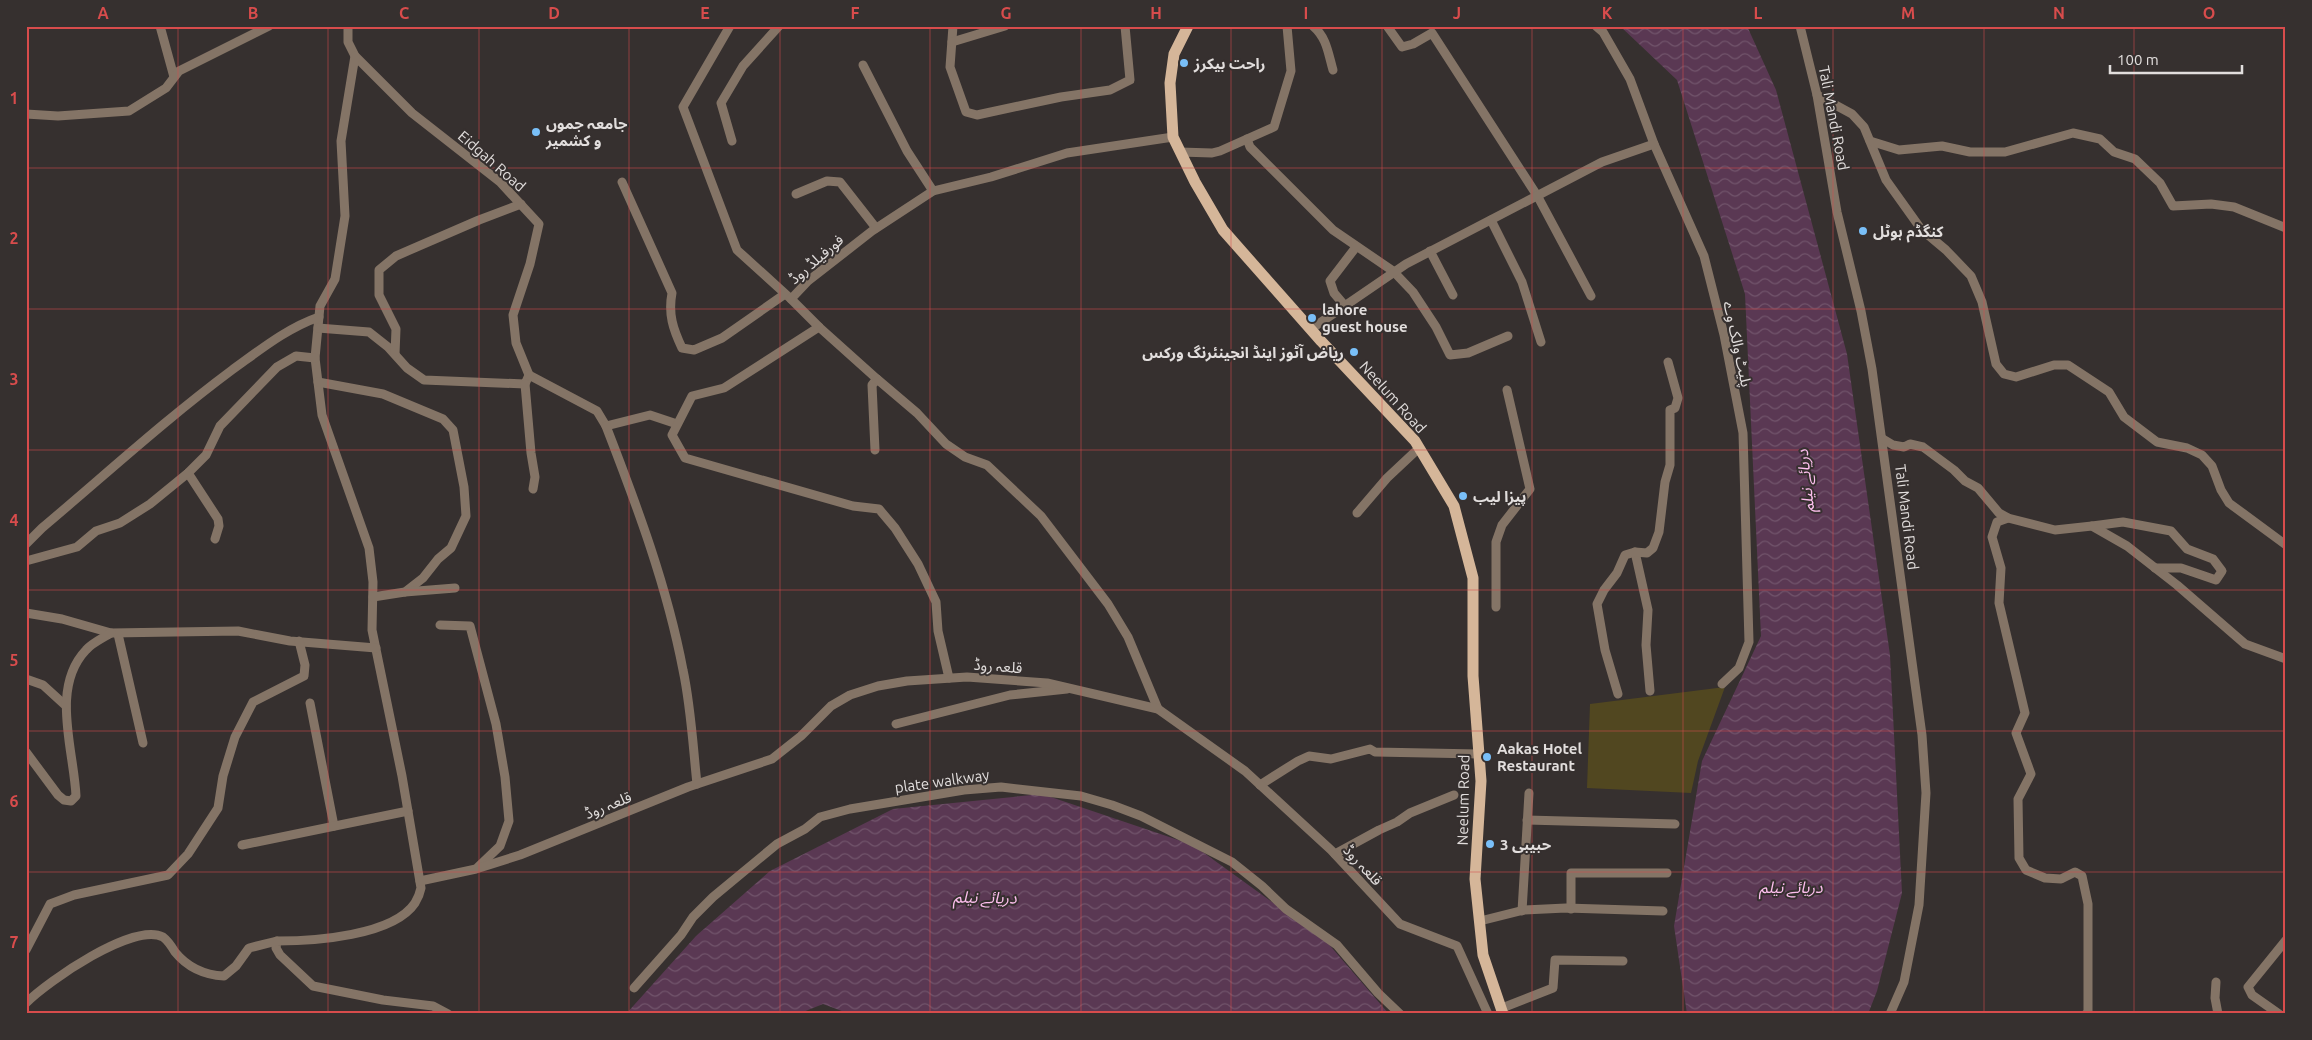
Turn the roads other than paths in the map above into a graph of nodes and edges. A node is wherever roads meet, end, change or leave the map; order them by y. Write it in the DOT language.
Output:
graph roads {
  1 [pos="160,26"];
  2 [pos="269,26"];
  3 [pos="348,26"];
  4 [pos="730,26"];
  5 [pos="779,26"];
  6 [pos="953,26"];
  7 [pos="1005,26"];
  8 [pos="1125,26"];
  9 [pos="1188,26"];
  10 [pos="1287,26"];
  11 [pos="1313,26"];
  12 [pos="1387,26"];
  13 [pos="1596,26"];
  14 [pos="1800,26"];
  15 [pos="952,42"];
  16 [pos="355,56"];
  17 [pos="863,65"];
  18 [pos="1333,70"];
  19 [pos="174,77"];
  20 [pos="1817,95"];
  21 [pos="26,114"];
  22 [pos="1173,137"];
  23 [pos="1247,139"];
  24 [pos="732,141"];
  25 [pos="1870,141"];
  26 [pos="1654,144"];
  27 [pos="1180,152"];
  28 [pos="622,182"];
  29 [pos="933,191"];
  30 [pos="796,194"];
  31 [pos="1538,196"];
  32 [pos="521,204"];
  33 [pos="1491,220"];
  34 [pos="876,228"];
  35 [pos="2286,228"];
  36 [pos="1356,247"];
  37 [pos="1430,251"];
  38 [pos="1393,271"];
  39 [pos="788,296"];
  40 [pos="1453,296"];
  41 [pos="1591,296"];
  42 [pos="1344,306"];
  43 [pos="319,317"];
  44 [pos="819,327"];
  45 [pos="318,328"];
  46 [pos="1311,329"];
  47 [pos="1508,336"];
  48 [pos="1541,342"];
  49 [pos="395,354"];
  50 [pos="316,358"];
  51 [pos="1668,362"];
  52 [pos="527,379"];
  53 [pos="878,379"];
  54 [pos="318,382"];
  55 [pos="1507,390"];
  56 [pos="677,424"];
  57 [pos="606,426"];
  58 [pos="1883,439"];
  59 [pos="1419,448"];
  60 [pos="875,450"];
  61 [pos="188,473"];
  62 [pos="533,489"];
  63 [pos="1357,513"];
  64 [pos="2008,518"];
  65 [pos="2092,526"];
  66 [pos="215,539"];
  67 [pos="26,544"];
  68 [pos="2286,545"];
  69 [pos="1635,552"];
  70 [pos="26,561"];
  71 [pos="2155,568"];
  72 [pos="455,588"];
  73 [pos="405,592"];
  74 [pos="373,597"];
  75 [pos="1496,607"];
  76 [pos="26,613"];
  77 [pos="440,626"];
  78 [pos="115,633"];
  79 [pos="299,642"];
  80 [pos="376,648"];
  81 [pos="2286,659"];
  82 [pos="949,678"];
  83 [pos="26,679"];
  84 [pos="1722,684"];
  85 [pos="1072,689"];
  86 [pos="1650,691"];
  87 [pos="1618,694"];
  88 [pos="310,703"];
  89 [pos="66,706"];
  90 [pos="1158,709"];
  91 [pos="896,724"];
  92 [pos="143,743"];
  93 [pos="26,752"];
  94 [pos="1479,754"];
  95 [pos="698,784"];
  96 [pos="1260,785"];
  97 [pos="1528,793"];
  98 [pos="1454,795"];
  99 [pos="408,811"];
  100 [pos="1527,820"];
  101 [pos="1676,824"];
  102 [pos="334,826"];
  103 [pos="242,845"];
  104 [pos="1335,854"];
  105 [pos="476,869"];
  106 [pos="1667,873"];
  107 [pos="420,881"];
  108 [pos="1570,908"];
  109 [pos="1522,911"];
  110 [pos="1663,911"];
  111 [pos="1480,921"];
  112 [pos="2286,940"];
  113 [pos="278,941"];
  114 [pos="26,950"];
  115 [pos="1623,961"];
  116 [pos="2216,982"];
  117 [pos="634,988"];
  118 [pos="26,1003"];
  119 [pos="1503,1011"];
  120 [pos="448,1014"];
  121 [pos="1400,1014"];
  122 [pos="1488,1014"];
  123 [pos="1890,1014"];
  124 [pos="2086,1014"];
  125 [pos="2218,1014"];
  126 [pos="2279,1014"];
  1 -- 19 [label="street"];
  2 -- 19 [label="street"];
  3 -- 16 [label="street, Eidgah Road"];
  4 -- 39 [label="street"];
  5 -- 24 [label="street"];
  6 -- 15 [label="street"];
  7 -- 15 [label="street"];
  8 -- 15 [label="street"];
  9 -- 22 [label="main road, Neelum Road"];
  10 -- 23 [label="street"];
  11 -- 18 [label="street"];
  12 -- 31 [label="street"];
  13 -- 26 [label="street, پلیٹ والک وے"];
  14 -- 20 [label="street, Tali Mandi Road"];
  16 -- 32 [label="street, Eidgah Road"];
  16 -- 43 [label="street"];
  17 -- 29 [label="street"];
  19 -- 21 [label="street"];
  20 -- 25 [label="street"];
  20 -- 58 [label="street, Tali Mandi Road"];
  22 -- 27 [label="main road, Neelum Road"];
  22 -- 29 [label="street, فورفیلڈ روڈ"];
  23 -- 27 [label="street"];
  23 -- 36 [label="street"];
  25 -- 35 [label="street"];
  25 -- 68 [label="street"];
  26 -- 31 [label="street"];
  26 -- 84 [label="street, پلیٹ والک وے"];
  27 -- 46 [label="main road, Neelum Road"];
  28 -- 39 [label="street"];
  29 -- 34 [label="street, فورفیلڈ روڈ"];
  30 -- 34 [label="street"];
  31 -- 33 [label="street"];
  31 -- 41 [label="street"];
  32 -- 49 [label="street"];
  32 -- 52 [label="street, Eidgah Road"];
  33 -- 37 [label="street"];
  33 -- 48 [label="street"];
  34 -- 39 [label="street, فورفیلڈ روڈ"];
  36 -- 38 [label="street"];
  36 -- 42 [label="street"];
  37 -- 38 [label="street"];
  37 -- 40 [label="street"];
  38 -- 42 [label="street"];
  38 -- 47 [label="street"];
  39 -- 44 [label="street, فورفیلڈ روڈ"];
  42 -- 46 [label="street"];
  43 -- 45 [label="street"];
  43 -- 67 [label="street"];
  44 -- 53 [label="street, فورفیلڈ روڈ"];
  44 -- 56 [label="street"];
  45 -- 49 [label="street"];
  45 -- 50 [label="street"];
  46 -- 59 [label="main road, Neelum Road"];
  49 -- 52 [label="street"];
  50 -- 54 [label="street"];
  50 -- 61 [label="street"];
  51 -- 69 [label="street"];
  52 -- 57 [label="street"];
  52 -- 62 [label="street"];
  53 -- 60 [label="street"];
  53 -- 90 [label="street, فورفیلڈ روڈ"];
  54 -- 73 [label="street"];
  54 -- 74 [label="street"];
  55 -- 75 [label="street"];
  56 -- 57 [label="street"];
  56 -- 82 [label="street"];
  57 -- 95 [label="street"];
  58 -- 64 [label="street"];
  58 -- 123 [label="street, Tali Mandi Road"];
  59 -- 63 [label="street"];
  59 -- 94 [label="main road, Neelum Road"];
  61 -- 66 [label="street"];
  61 -- 70 [label="street"];
  64 -- 65 [label="street"];
  64 -- 124 [label="street"];
  65 -- 71 [label="street"];
  65 -- 71 [label="street"];
  69 -- 86 [label="street"];
  69 -- 87 [label="street"];
  71 -- 81 [label="street"];
  72 -- 73 [label="street"];
  73 -- 74 [label="street"];
  74 -- 80 [label="street"];
  76 -- 78 [label="street"];
  77 -- 105 [label="street"];
  78 -- 79 [label="street"];
  78 -- 89 [label="street"];
  78 -- 92 [label="street"];
  79 -- 80 [label="street"];
  79 -- 114 [label="street"];
  80 -- 99 [label="street"];
  82 -- 85 [label="street, قلعہ روڈ"];
  82 -- 95 [label="street, قلعہ روڈ"];
  83 -- 89 [label="street"];
  85 -- 90 [label="street, قلعہ روڈ"];
  85 -- 91 [label="street"];
  88 -- 102 [label="street"];
  89 -- 93 [label="street"];
  90 -- 96 [label="street, قلعہ روڈ"];
  94 -- 96 [label="street"];
  94 -- 111 [label="main road, Neelum Road"];
  95 -- 105 [label="street, قلعہ روڈ"];
  96 -- 104 [label="street, قلعہ روڈ"];
  97 -- 100 [label="street"];
  98 -- 104 [label="street"];
  99 -- 102 [label="street"];
  99 -- 107 [label="street"];
  100 -- 101 [label="street"];
  100 -- 109 [label="street"];
  102 -- 103 [label="street"];
  104 -- 122 [label="street, قلعہ روڈ"];
  105 -- 107 [label="street, قلعہ روڈ"];
  106 -- 108 [label="street"];
  107 -- 113 [label="street"];
  108 -- 109 [label="street"];
  108 -- 110 [label="street"];
  109 -- 111 [label="street"];
  111 -- 119 [label="main road, Neelum Road"];
  112 -- 126 [label="street"];
  113 -- 118 [label="street"];
  113 -- 120 [label="street"];
  115 -- 119 [label="street"];
  116 -- 125 [label="street"];
  117 -- 121 [label="street, plate walkway"];
}
